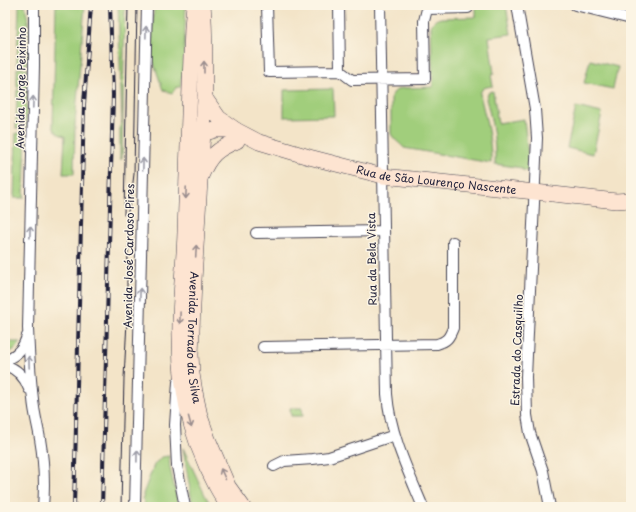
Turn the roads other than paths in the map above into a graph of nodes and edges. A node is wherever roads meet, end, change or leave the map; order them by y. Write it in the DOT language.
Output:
graph roads {
  1 [pos="34,5"];
  2 [pos="147,5"];
  3 [pos="194,5"];
  4 [pos="203,5"];
  5 [pos="267,5"];
  6 [pos="339,5"];
  7 [pos="380,5"];
  8 [pos="468,5"];
  9 [pos="517,5"];
  10 [pos="575,5"];
  11 [pos="586,6"];
  12 [pos="427,7"];
  13 [pos="631,19"];
  14 [pos="340,71"];
  15 [pos="382,80"];
  16 [pos="205,98"];
  17 [pos="189,121"];
  18 [pos="202,134"];
  19 [pos="237,136"];
  20 [pos="187,154"];
  21 [pos="383,176"];
  22 [pos="199,180"];
  23 [pos="535,192"];
  24 [pos="624,200"];
  25 [pos="631,206"];
  26 [pos="384,231"];
  27 [pos="256,233"];
  28 [pos="453,242"];
  29 [pos="28,328"];
  30 [pos="386,345"];
  31 [pos="263,347"];
  32 [pos="180,356"];
  33 [pos="5,360"];
  34 [pos="5,365"];
  35 [pos="33,400"];
  36 [pos="395,435"];
  37 [pos="274,466"];
  38 [pos="43,507"];
  39 [pos="135,507"];
  40 [pos="186,507"];
  41 [pos="228,507"];
  42 [pos="243,507"];
  43 [pos="422,507"];
  44 [pos="550,507"];
  29 -- 1 [label="street, Avenida Jorge Peixinho, one-way"];
  39 -- 2 [label="street, Avenida José Cardoso Pires, one-way"];
  3 -- 17 [label="main road, Avenida Torrado da Silva"];
  16 -- 4 [label="main road, Avenida Torrado da Silva, one-way"];
  5 -- 14 [label="street"];
  6 -- 14 [label="street"];
  7 -- 15 [label="street, Rua da Bela Vista"];
  8 -- 12 [label="street"];
  9 -- 23 [label="street, Estrada do Casquilho"];
  10 -- 11 [label="street"];
  11 -- 13 [label="street"];
  12 -- 15 [label="street"];
  14 -- 15 [label="street"];
  15 -- 21 [label="street, Rua da Bela Vista"];
  16 -- 18 [label="main road, Avenida Torrado da Silva"];
  16 -- 19 [label="main road, Rua de São Lourenço Nascente"];
  17 -- 18 [label="main road"];
  17 -- 20 [label="main road, Avenida Torrado da Silva"];
  18 -- 19 [label="main road, Rua de São Lourenço Nascente"];
  18 -- 20 [label="main road"];
  18 -- 22 [label="main road, Avenida Torrado da Silva"];
  19 -- 21 [label="main road, Rua de São Lourenço Nascente"];
  19 -- 22 [label="main road"];
  20 -- 32 [label="main road, Avenida Torrado da Silva, one-way"];
  21 -- 23 [label="main road, Rua de São Lourenço Nascente"];
  21 -- 26 [label="street, Rua da Bela Vista"];
  42 -- 22 [label="main road, Avenida Torrado da Silva, one-way"];
  23 -- 24 [label="main road, Rua de São Lourenço Nascente"];
  23 -- 44 [label="street, Estrada do Casquilho"];
  24 -- 25 [label="main road, Rua de São Lourenço Nascente"];
  26 -- 27 [label="street"];
  26 -- 30 [label="street, Rua da Bela Vista"];
  28 -- 30 [label="street"];
  29 -- 33 [label="street"];
  35 -- 29 [label="street, Avenida Jorge Peixinho, one-way"];
  30 -- 31 [label="street"];
  30 -- 36 [label="street, Rua da Bela Vista"];
  32 -- 40 [label="street"];
  32 -- 41 [label="main road, Avenida Torrado da Silva, one-way"];
  34 -- 35 [label="street"];
  35 -- 38 [label="street, Avenida Jorge Peixinho"];
  36 -- 37 [label="street"];
  36 -- 43 [label="street, Rua da Bela Vista"];
}
